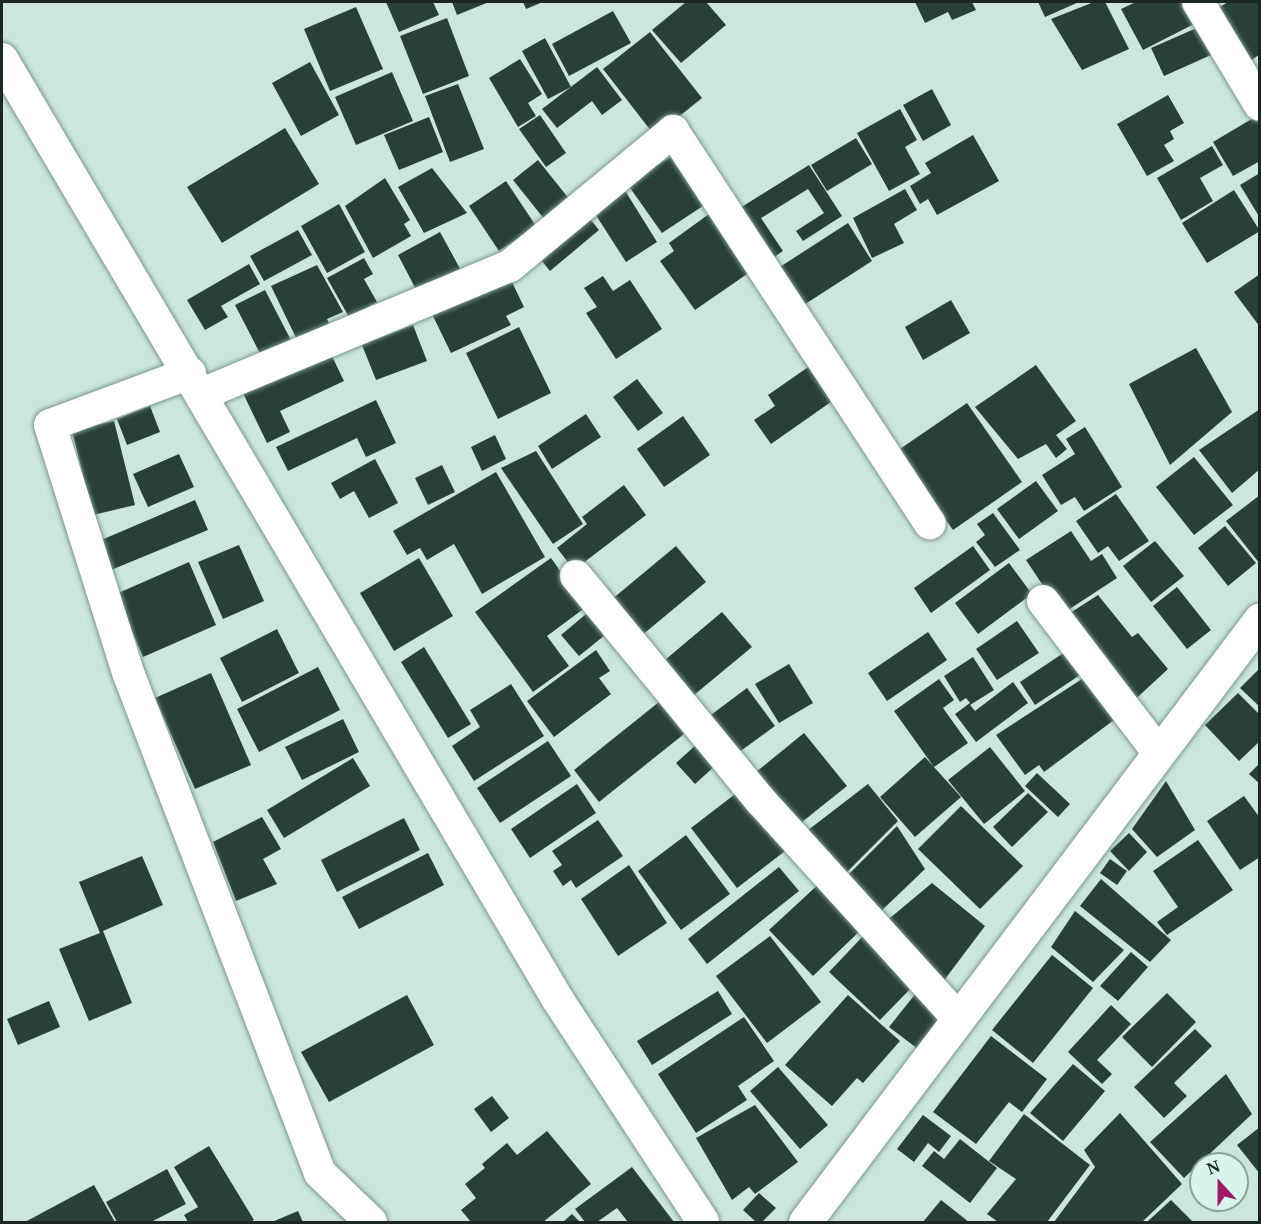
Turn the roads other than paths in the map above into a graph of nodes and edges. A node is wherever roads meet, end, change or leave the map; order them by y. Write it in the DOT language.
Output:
graph roads {
  1 [pos="1198,2"];
  2 [pos="2,59"];
  3 [pos="1260,105"];
  4 [pos="196,383"];
  5 [pos="930,523"];
  6 [pos="576,576"];
  7 [pos="1043,601"];
  8 [pos="1260,619"];
  9 [pos="1159,753"];
  10 [pos="958,1018"];
  11 [pos="371,1222"];
  12 [pos="703,1222"];
  13 [pos="805,1222"];
  1 -- 3 [label="street"];
  2 -- 4 [label="street"];
  4 -- 5 [label="street"];
  4 -- 11 [label="street"];
  4 -- 12 [label="street"];
  6 -- 10 [label="street"];
  7 -- 9 [label="street"];
  8 -- 9 [label="street"];
  9 -- 10 [label="street"];
  10 -- 13 [label="street"];
}
